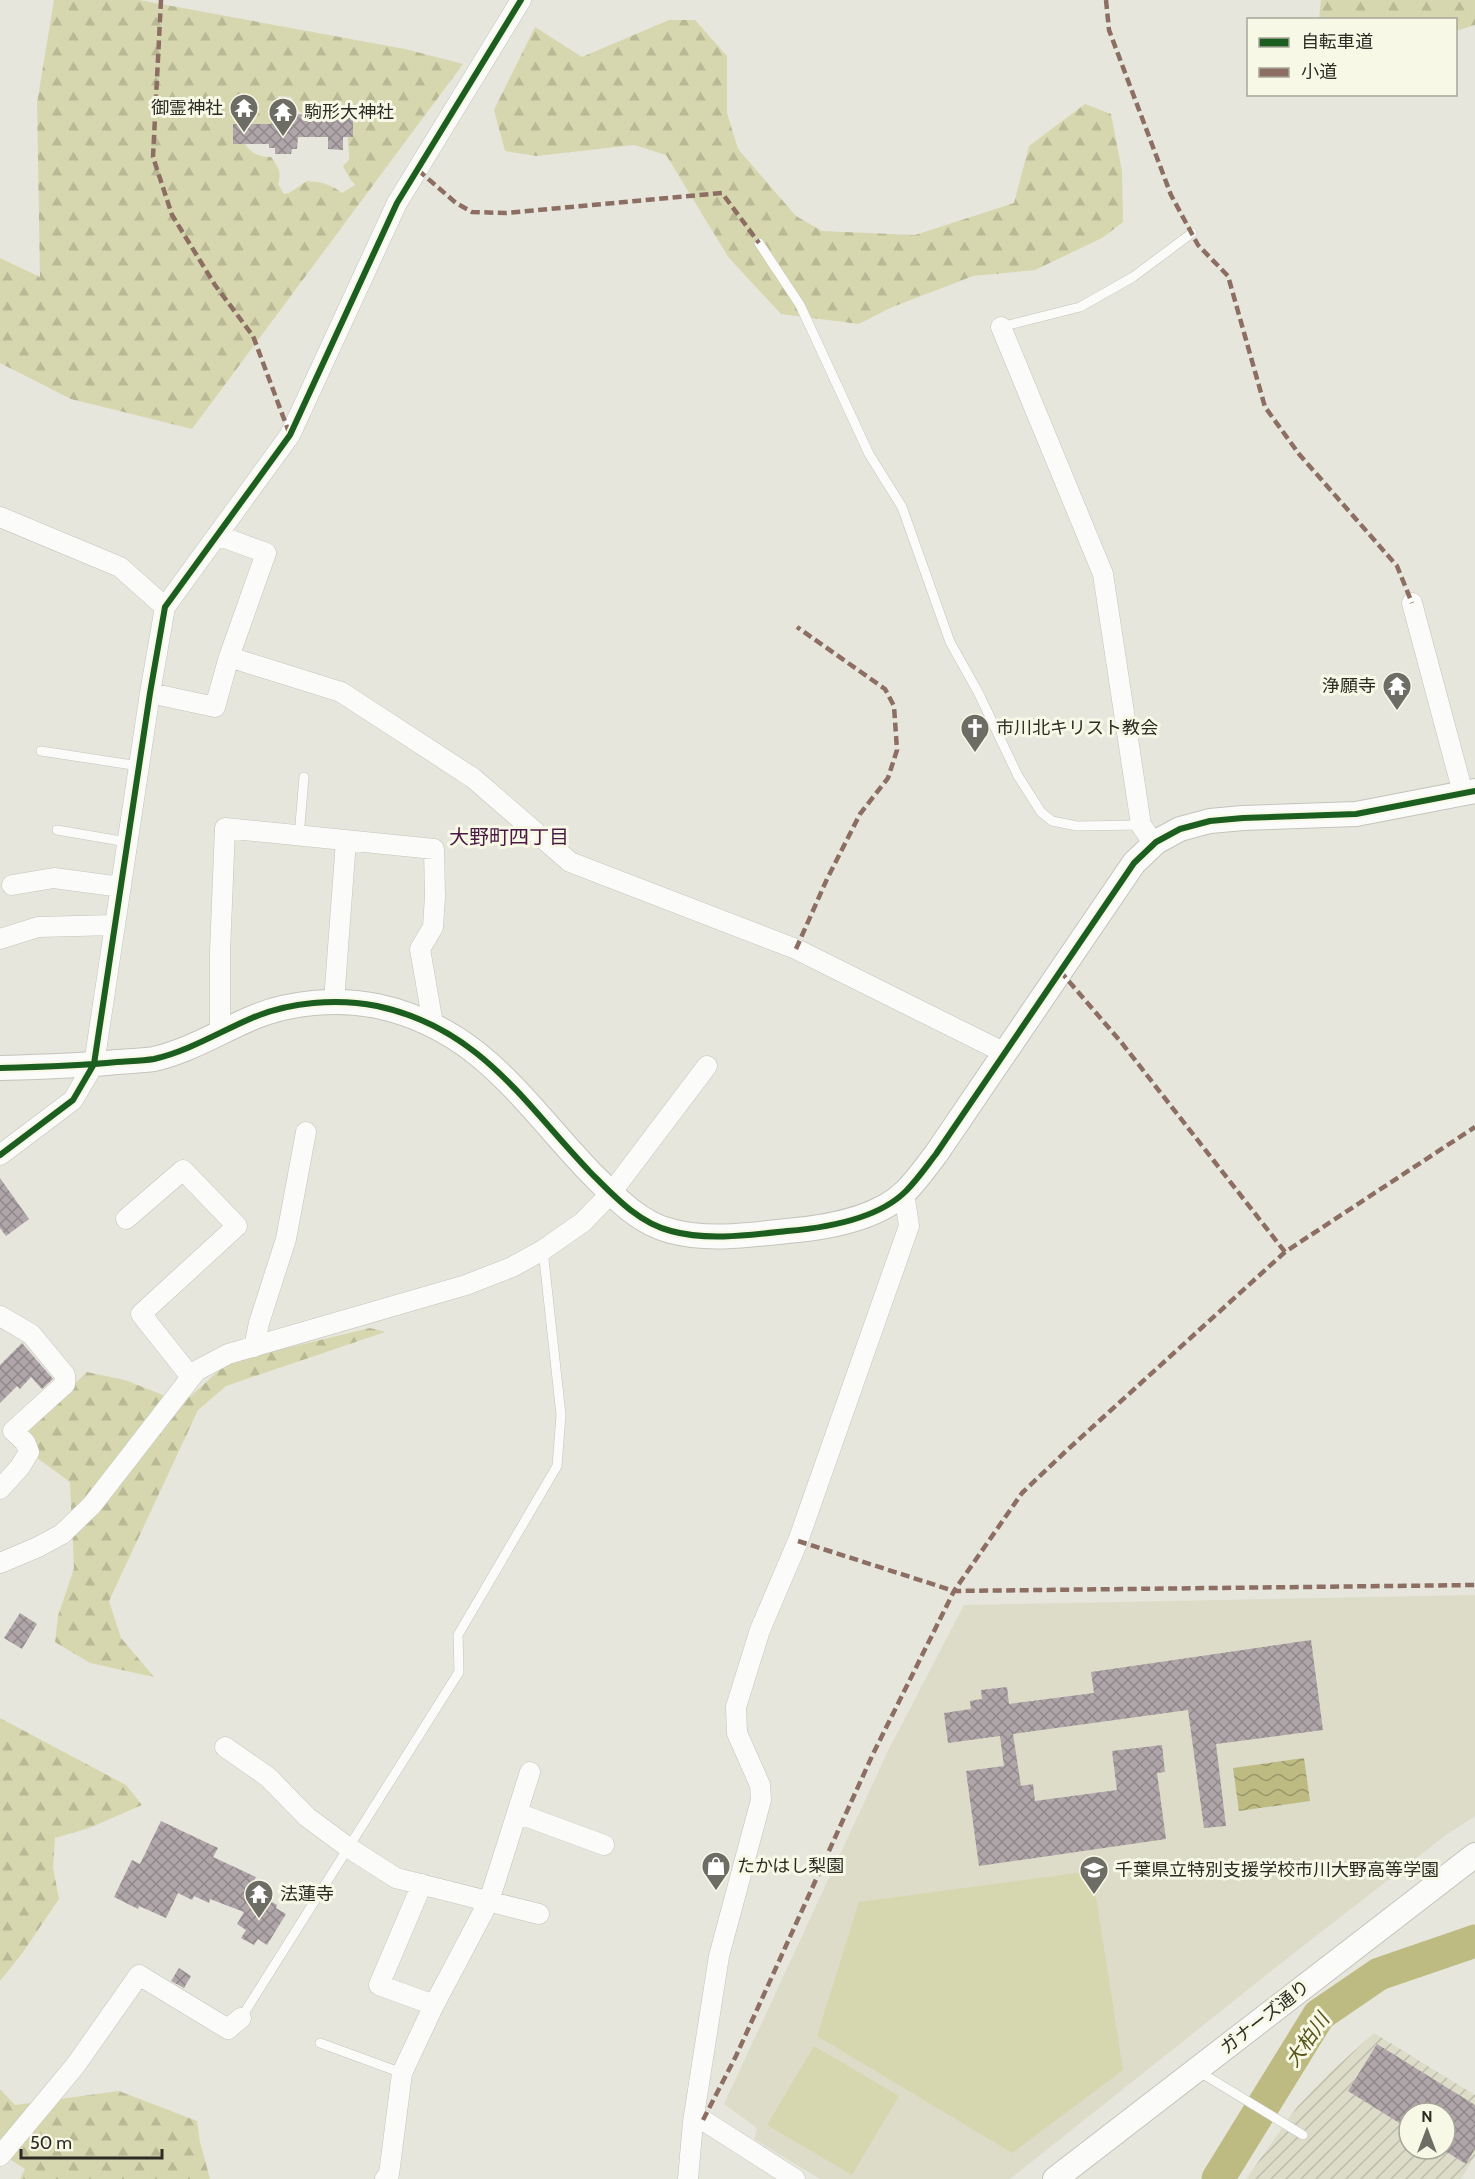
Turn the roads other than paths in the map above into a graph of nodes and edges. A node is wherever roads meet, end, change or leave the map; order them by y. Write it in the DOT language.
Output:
graph roads {
  1 [pos="521,0"];
  2 [pos="1192,233"];
  3 [pos="759,243"];
  4 [pos="1001,327"];
  5 [pos="0,517"];
  6 [pos="217,535"];
  7 [pos="1412,603"];
  8 [pos="165,607"];
  9 [pos="230,657"];
  10 [pos="150,693"];
  11 [pos="41,751"];
  12 [pos="139,766"];
  13 [pos="304,777"];
  14 [pos="1469,792"];
  15 [pos="57,830"];
  16 [pos="1147,834"];
  17 [pos="299,836"];
  18 [pos="346,841"];
  19 [pos="127,842"];
  20 [pos="12,885"];
  21 [pos="121,887"];
  22 [pos="115,925"];
  23 [pos="0,939"];
  24 [pos="334,1001"];
  25 [pos="433,1024"];
  26 [pos="220,1033"];
  27 [pos="1005,1053"];
  28 [pos="94,1064"];
  29 [pos="707,1066"];
  30 [pos="0,1068"];
  31 [pos="306,1132"];
  32 [pos="0,1155"];
  33 [pos="610,1193"];
  34 [pos="904,1193"];
  35 [pos="126,1219"];
  36 [pos="543,1250"];
  37 [pos="0,1316"];
  38 [pos="254,1347"];
  39 [pos="191,1377"];
  40 [pos="7,1425"];
  41 [pos="0,1489"];
  42 [pos="0,1563"];
  43 [pos="225,1748"];
  44 [pos="530,1772"];
  45 [pos="517,1813"];
  46 [pos="604,1845"];
  47 [pos="349,1848"];
  48 [pos="1475,1855"];
  49 [pos="422,1884"];
  50 [pos="489,1901"];
  51 [pos="539,1914"];
  52 [pos="434,2005"];
  53 [pos="241,2018"];
  54 [pos="320,2043"];
  55 [pos="1196,2070"];
  56 [pos="402,2073"];
  57 [pos="693,2122"];
  58 [pos="1303,2135"];
  59 [pos="0,2156"];
  60 [pos="385,2179"];
  61 [pos="688,2179"];
  62 [pos="795,2179"];
  63 [pos="1055,2179"];
  1 -- 6 [label="street"];
  2 -- 4 [label="lane"];
  3 -- 16 [label="lane"];
  4 -- 16 [label="street"];
  5 -- 8 [label="street"];
  6 -- 8 [label="street"];
  6 -- 9 [label="street"];
  7 -- 14 [label="street"];
  8 -- 10 [label="street"];
  9 -- 10 [label="street"];
  9 -- 27 [label="street"];
  10 -- 12 [label="street"];
  11 -- 12 [label="lane"];
  12 -- 19 [label="street"];
  13 -- 17 [label="lane"];
  14 -- 16 [label="street"];
  15 -- 19 [label="lane"];
  16 -- 27 [label="street"];
  17 -- 18 [label="street"];
  17 -- 26 [label="street"];
  18 -- 24 [label="street"];
  18 -- 25 [label="street"];
  19 -- 21 [label="street"];
  20 -- 21 [label="street"];
  21 -- 22 [label="street"];
  22 -- 23 [label="street"];
  22 -- 28 [label="street"];
  24 -- 25 [label="street"];
  24 -- 26 [label="street"];
  25 -- 33 [label="street"];
  26 -- 28 [label="street"];
  27 -- 34 [label="street"];
  28 -- 30 [label="street"];
  28 -- 32 [label="street"];
  29 -- 33 [label="street"];
  31 -- 38 [label="street"];
  33 -- 34 [label="street"];
  33 -- 36 [label="street"];
  34 -- 57 [label="street"];
  35 -- 39 [label="street"];
  36 -- 38 [label="street"];
  36 -- 47 [label="lane"];
  37 -- 40 [label="street"];
  38 -- 39 [label="street"];
  39 -- 42 [label="street"];
  40 -- 41 [label="street"];
  43 -- 47 [label="street"];
  44 -- 45 [label="street"];
  45 -- 46 [label="street"];
  45 -- 50 [label="street"];
  47 -- 49 [label="street"];
  47 -- 53 [label="lane"];
  48 -- 55 [label="street, ガナーズ通り"];
  49 -- 50 [label="street"];
  49 -- 52 [label="street"];
  50 -- 51 [label="street"];
  50 -- 52 [label="street"];
  52 -- 56 [label="street"];
  53 -- 59 [label="street"];
  54 -- 56 [label="lane"];
  55 -- 58 [label="lane"];
  55 -- 63 [label="street, ガナーズ通り"];
  56 -- 60 [label="street"];
  57 -- 61 [label="street"];
  57 -- 62 [label="street"];
}
